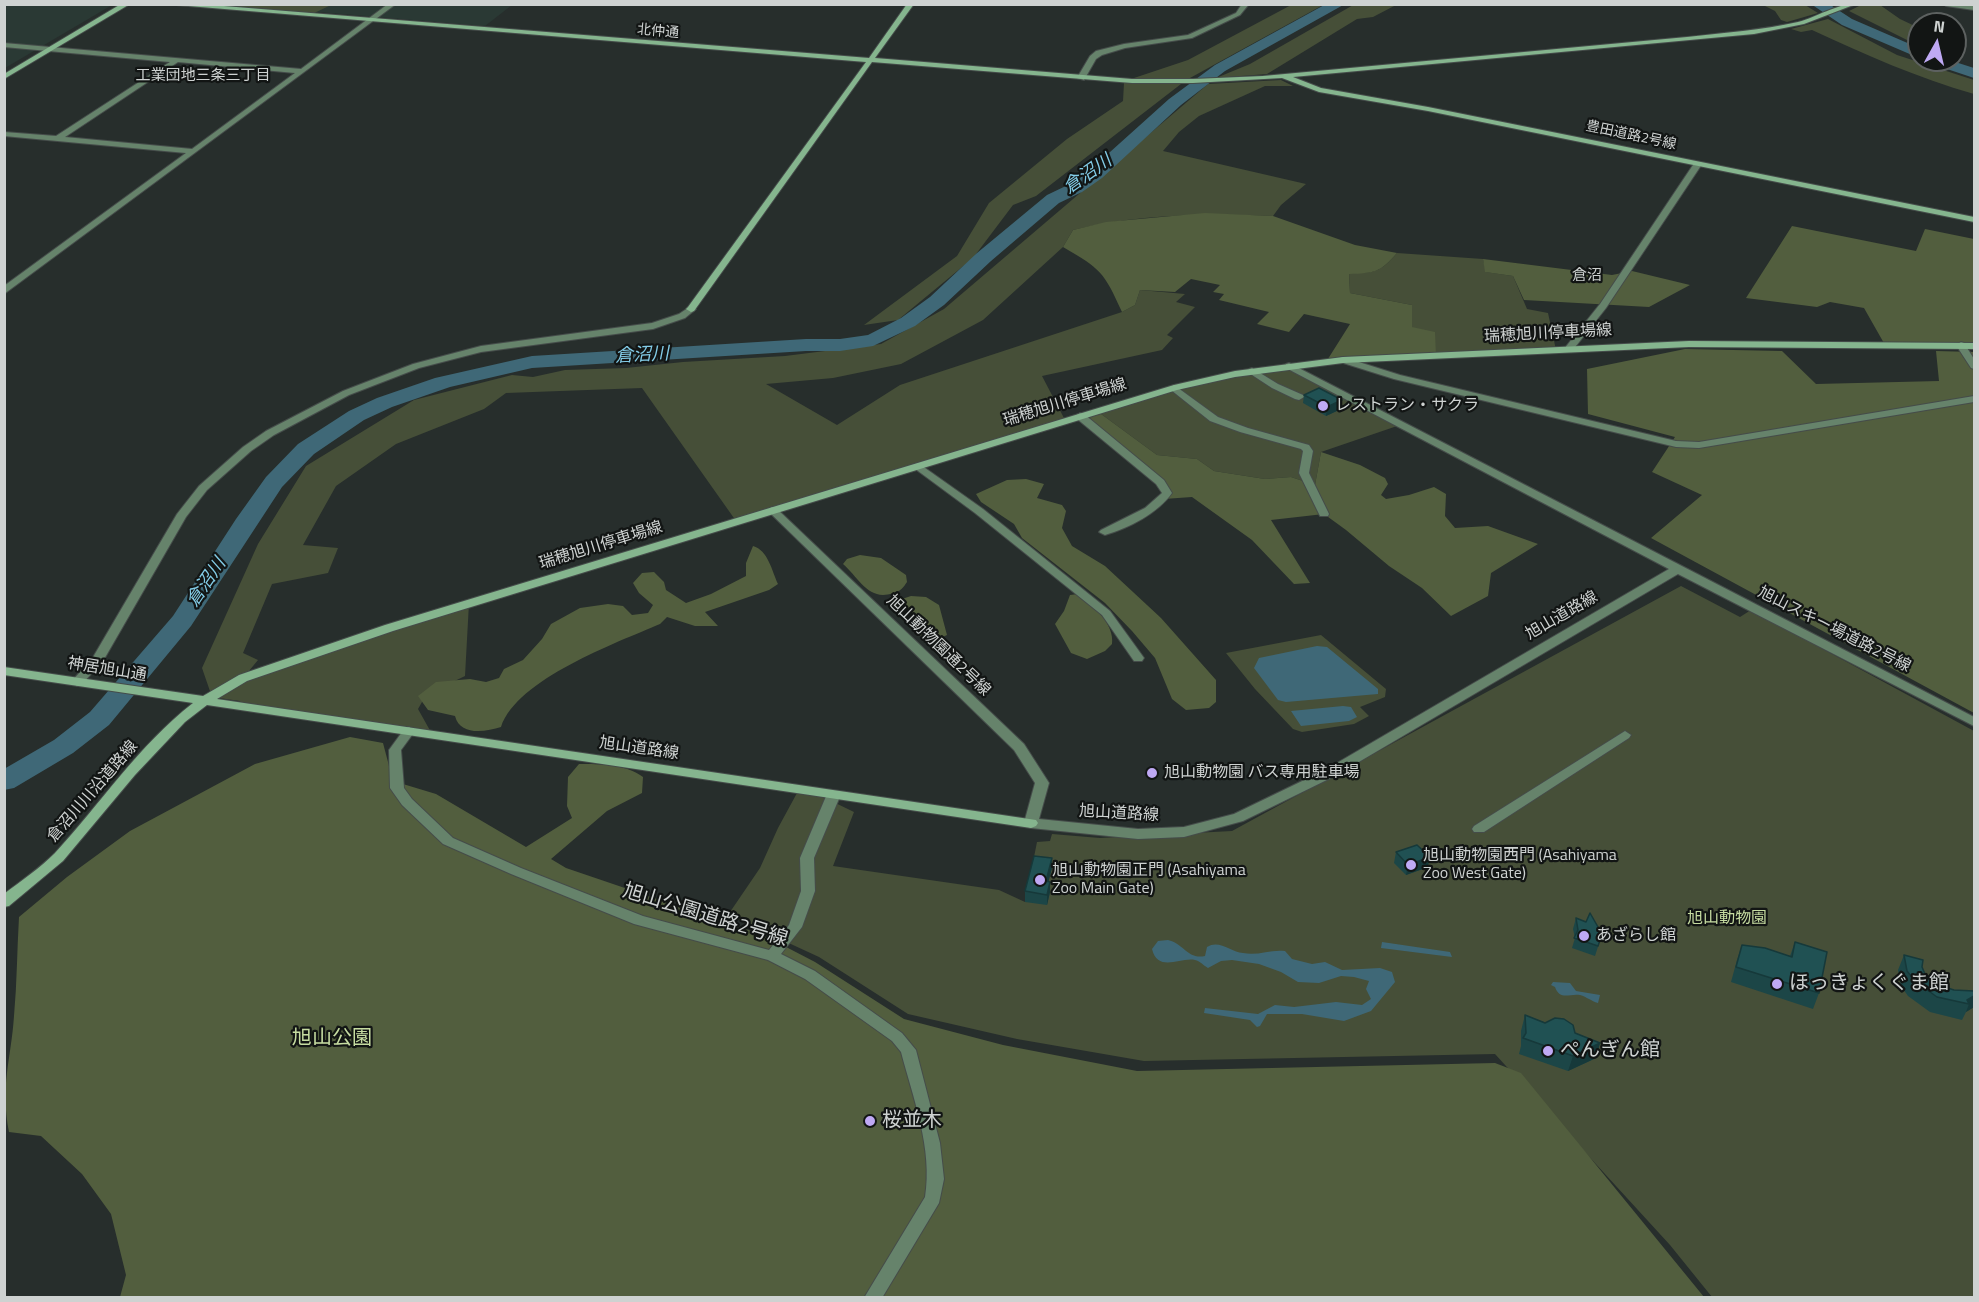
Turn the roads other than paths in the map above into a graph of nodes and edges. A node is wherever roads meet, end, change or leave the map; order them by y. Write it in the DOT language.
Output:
graph roads {
  1 [pos="127,4"];
  2 [pos="167,4"];
  3 [pos="393,4"];
  4 [pos="911,4"];
  5 [pos="1246,4"];
  6 [pos="1946,4"];
  7 [pos="1852,5"];
  8 [pos="1974,8"];
  9 [pos="371,21"];
  10 [pos="4,45"];
  11 [pos="52,49"];
  12 [pos="177,60"];
  13 [pos="870,62"];
  14 [pos="302,71"];
  15 [pos="1284,76"];
  16 [pos="4,77"];
  17 [pos="1081,78"];
  18 [pos="4,134"];
  19 [pos="57,139"];
  20 [pos="194,151"];
  21 [pos="1698,164"];
  22 [pos="1974,220"];
  23 [pos="4,291"];
  24 [pos="1960,345"];
  25 [pos="1974,345"];
  26 [pos="1569,349"];
  27 [pos="1343,360"];
  28 [pos="1289,366"];
  29 [pos="1974,366"];
  30 [pos="1252,371"];
  31 [pos="1174,388"];
  32 [pos="1299,397"];
  33 [pos="1974,399"];
  34 [pos="1080,416"];
  35 [pos="918,465"];
  36 [pos="772,510"];
  37 [pos="1324,514"];
  38 [pos="1105,532"];
  39 [pos="1678,569"];
  40 [pos="1138,658"];
  41 [pos="4,671"];
  42 [pos="77,682"];
  43 [pos="204,701"];
  44 [pos="1974,722"];
  45 [pos="409,731"];
  46 [pos="1625,735"];
  47 [pos="834,794"];
  48 [pos="1031,824"];
  49 [pos="1479,829"];
  50 [pos="4,902"];
  51 [pos="772,956"];
  52 [pos="872,1298"];
  1 -- 11 [label="street"];
  2 -- 9 [label="street, 北仲通"];
  3 -- 9 [label="street"];
  4 -- 13 [label="street"];
  5 -- 17 [label="street"];
  6 -- 8 [label="street"];
  7 -- 15 [label="street, 北仲通"];
  9 -- 13 [label="street, 北仲通"];
  9 -- 14 [label="street"];
  10 -- 11 [label="street"];
  11 -- 12 [label="street"];
  11 -- 16 [label="street"];
  12 -- 14 [label="street"];
  12 -- 19 [label="street"];
  13 -- 17 [label="street, 北仲通"];
  13 -- 42 [label="street"];
  14 -- 20 [label="street"];
  15 -- 17 [label="street, 北仲通"];
  15 -- 21 [label="street, 豊田道路2号線"];
  18 -- 19 [label="street"];
  19 -- 20 [label="street"];
  20 -- 23 [label="street"];
  21 -- 22 [label="street, 豊田道路2号線"];
  21 -- 26 [label="street"];
  24 -- 25 [label="street, 瑞穂旭川停車場線"];
  24 -- 26 [label="street, 瑞穂旭川停車場線"];
  24 -- 29 [label="street"];
  26 -- 27 [label="street, 瑞穂旭川停車場線"];
  27 -- 28 [label="street, 瑞穂旭川停車場線"];
  27 -- 33 [label="street"];
  28 -- 30 [label="street, 瑞穂旭川停車場線"];
  28 -- 39 [label="street"];
  30 -- 31 [label="street, 瑞穂旭川停車場線"];
  30 -- 32 [label="street"];
  31 -- 34 [label="street, 瑞穂旭川停車場線"];
  31 -- 37 [label="street"];
  34 -- 35 [label="street, 瑞穂旭川停車場線"];
  34 -- 38 [label="street"];
  35 -- 36 [label="street, 瑞穂旭川停車場線"];
  35 -- 40 [label="street"];
  36 -- 43 [label="street, 瑞穂旭川停車場線"];
  36 -- 48 [label="street, 旭山動物園通2号線"];
  39 -- 44 [label="street, 旭山スキー場道路2号線"];
  39 -- 48 [label="street, 旭山道路線"];
  41 -- 42 [label="street, 神居旭山通"];
  42 -- 43 [label="street, 神居旭山通"];
  43 -- 45 [label="street, 旭山道路線"];
  43 -- 50 [label="street, 倉沼川川沿道路線"];
  45 -- 47 [label="street, 旭山道路線"];
  45 -- 51 [label="street, 旭山公園道路2号線"];
  46 -- 49 [label="street"];
  47 -- 48 [label="street, 旭山道路線"];
  47 -- 51 [label="street"];
  51 -- 52 [label="street, 旭山公園道路2号線"];
}
